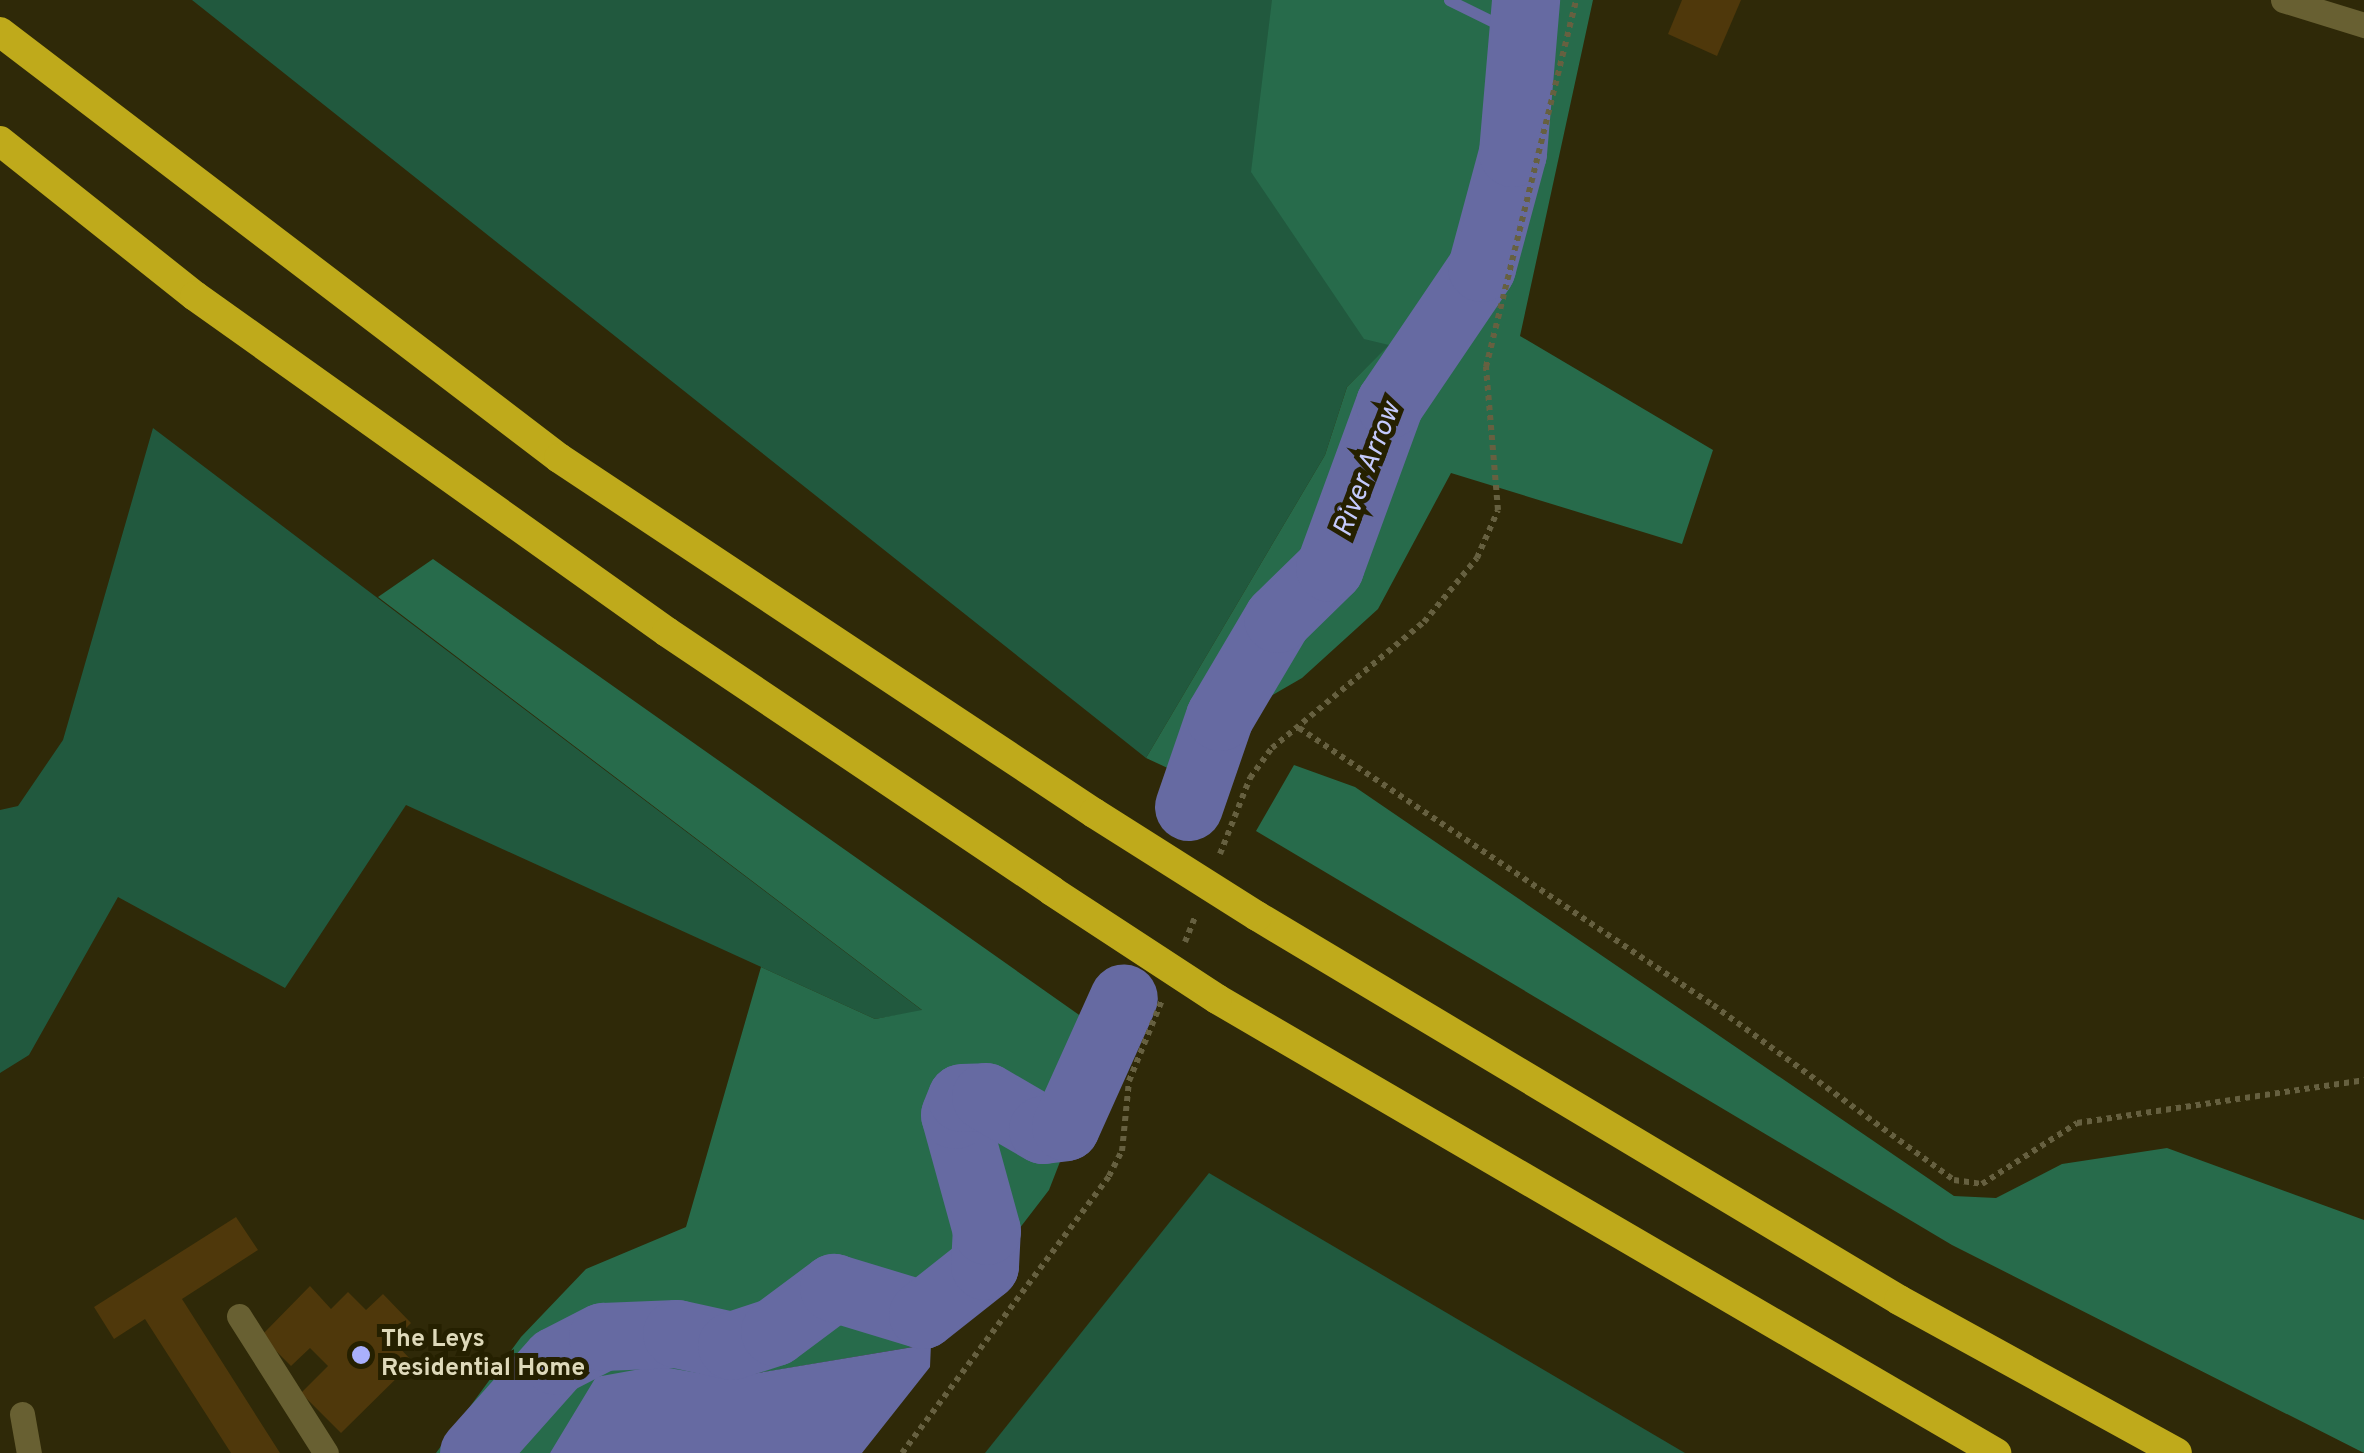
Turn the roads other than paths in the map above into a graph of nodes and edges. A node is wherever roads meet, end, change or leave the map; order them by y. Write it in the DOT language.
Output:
graph roads {
  1 [pos="2283,0"];
  2 [pos="2364,25"];
  3 [pos="0,32"];
  4 [pos="0,141"];
  5 [pos="239,1316"];
  6 [pos="22,1414"];
  7 [pos="29,1453"];
  8 [pos="326,1453"];
  9 [pos="1996,1453"];
  10 [pos="2178,1453"];
  1 -- 2 [label="street"];
  3 -- 10 [label="highway, bridge"];
  4 -- 9 [label="highway, bridge"];
  5 -- 8 [label="street"];
  6 -- 7 [label="street"];
}
